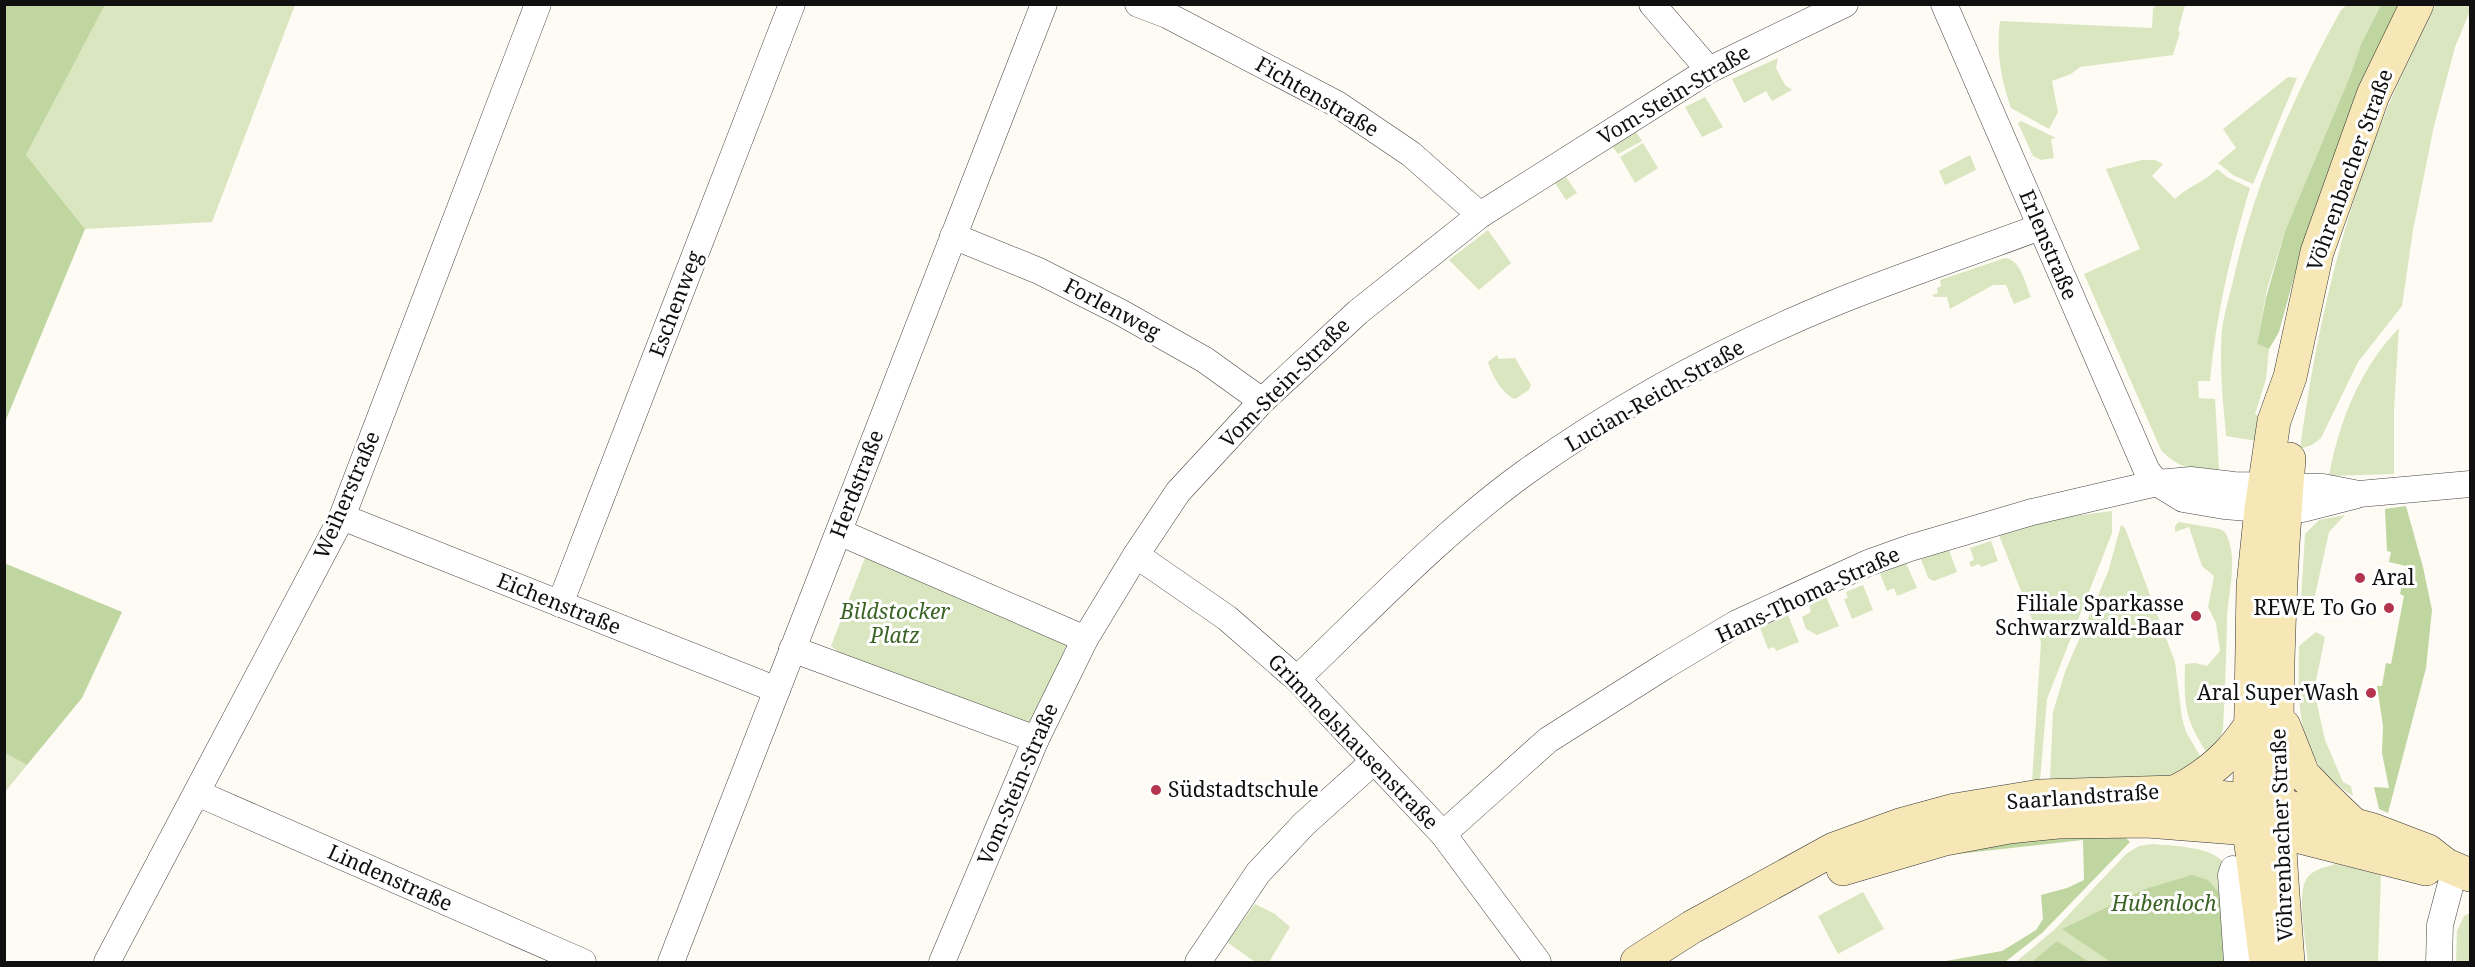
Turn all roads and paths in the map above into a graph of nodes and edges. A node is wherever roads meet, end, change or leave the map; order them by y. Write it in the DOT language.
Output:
graph roads {
  1 [pos="538,4"];
  2 [pos="792,4"];
  3 [pos="1044,4"];
  4 [pos="1137,4"];
  5 [pos="1652,4"];
  6 [pos="1845,4"];
  7 [pos="1944,4"];
  8 [pos="2417,4"];
  9 [pos="1709,70"];
  10 [pos="1480,215"];
  11 [pos="2040,227"];
  12 [pos="953,236"];
  13 [pos="1262,401"];
  14 [pos="2157,483"];
  15 [pos="2470,484"];
  16 [pos="2274,498"];
  17 [pos="342,517"];
  18 [pos="839,532"];
  19 [pos="1136,555"];
  20 [pos="560,604"];
  21 [pos="1085,639"];
  22 [pos="792,649"];
  23 [pos="1297,679"];
  24 [pos="777,690"];
  25 [pos="2265,715"];
  26 [pos="1036,739"];
  27 [pos="1374,760"];
  28 [pos="197,792"];
  29 [pos="2175,792"];
  30 [pos="2264,817"];
  31 [pos="2352,823"];
  32 [pos="1443,834"];
  33 [pos="2233,869"];
  34 [pos="2457,870"];
  35 [pos="107,963"];
  36 [pos="583,963"];
  37 [pos="671,963"];
  38 [pos="942,963"];
  39 [pos="1198,963"];
  40 [pos="1539,963"];
  41 [pos="1636,963"];
  42 [pos="1670,963"];
  43 [pos="2237,963"];
  44 [pos="2266,963"];
  45 [pos="2288,963"];
  46 [pos="2439,963"];
  1 -- 17 [label="street, Weiherstraße"];
  2 -- 20 [label="street, Eschenweg"];
  3 -- 12 [label="street, Herdstraße"];
  4 -- 10 [label="street, Fichtenstraße"];
  5 -- 9 [label="street"];
  6 -- 9 [label="street, Vom-Stein-Straße"];
  7 -- 11 [label="street, Erlenstraße"];
  8 -- 16 [label="street, Vöhrenbacher Straße"];
  9 -- 10 [label="street, Vom-Stein-Straße"];
  10 -- 13 [label="street, Vom-Stein-Straße"];
  11 -- 14 [label="street, Erlenstraße"];
  11 -- 23 [label="street, Lucian-Reich-Straße"];
  12 -- 13 [label="street, Forlenweg"];
  12 -- 18 [label="street, Herdstraße"];
  13 -- 19 [label="street, Vom-Stein-Straße"];
  14 -- 16 [label="street, Erlenstraße"];
  14 -- 32 [label="street, Hans-Thoma-Straße"];
  15 -- 16 [label="street, Erlenstraße"];
  16 -- 25 [label="street, Vöhrenbacher Straße"];
  17 -- 20 [label="street, Eichenstraße"];
  17 -- 28 [label="street, Weiherstraße"];
  18 -- 21 [label="street"];
  18 -- 22 [label="street, Herdstraße"];
  19 -- 21 [label="street, Vom-Stein-Straße"];
  19 -- 23 [label="street, Grimmelshausenstraße"];
  20 -- 24 [label="street, Eichenstraße"];
  21 -- 26 [label="street, Vom-Stein-Straße"];
  22 -- 24 [label="street, Herdstraße"];
  22 -- 26 [label="street"];
  23 -- 27 [label="street, Grimmelshausenstraße"];
  24 -- 37 [label="street, Herdstraße"];
  25 -- 29 [label="street, Vöhrenbacher Straße"];
  25 -- 30 [label="street, Vöhrenbacher Straße"];
  25 -- 31 [label="street, Vöhrenbacher Straße"];
  26 -- 38 [label="street, Vom-Stein-Straße"];
  27 -- 32 [label="street, Grimmelshausenstraße"];
  27 -- 39 [label="street"];
  28 -- 35 [label="street, Weiherstraße"];
  28 -- 36 [label="street, Lindenstraße"];
  29 -- 30 [label="street, Saarlandstraße"];
  29 -- 41 [label="street, Saarlandstraße"];
  30 -- 31 [label="street"];
  30 -- 34 [label="street"];
  30 -- 42 [label="street, Saarlandstraße"];
  30 -- 44 [label="street, Vöhrenbacher Straße"];
  30 -- 45 [label="street, Vöhrenbacher Straße"];
  31 -- 34 [label="street"];
  32 -- 40 [label="street, Grimmelshausenstraße"];
  33 -- 43 [label="street"];
  34 -- 46 [label="street"];
}
